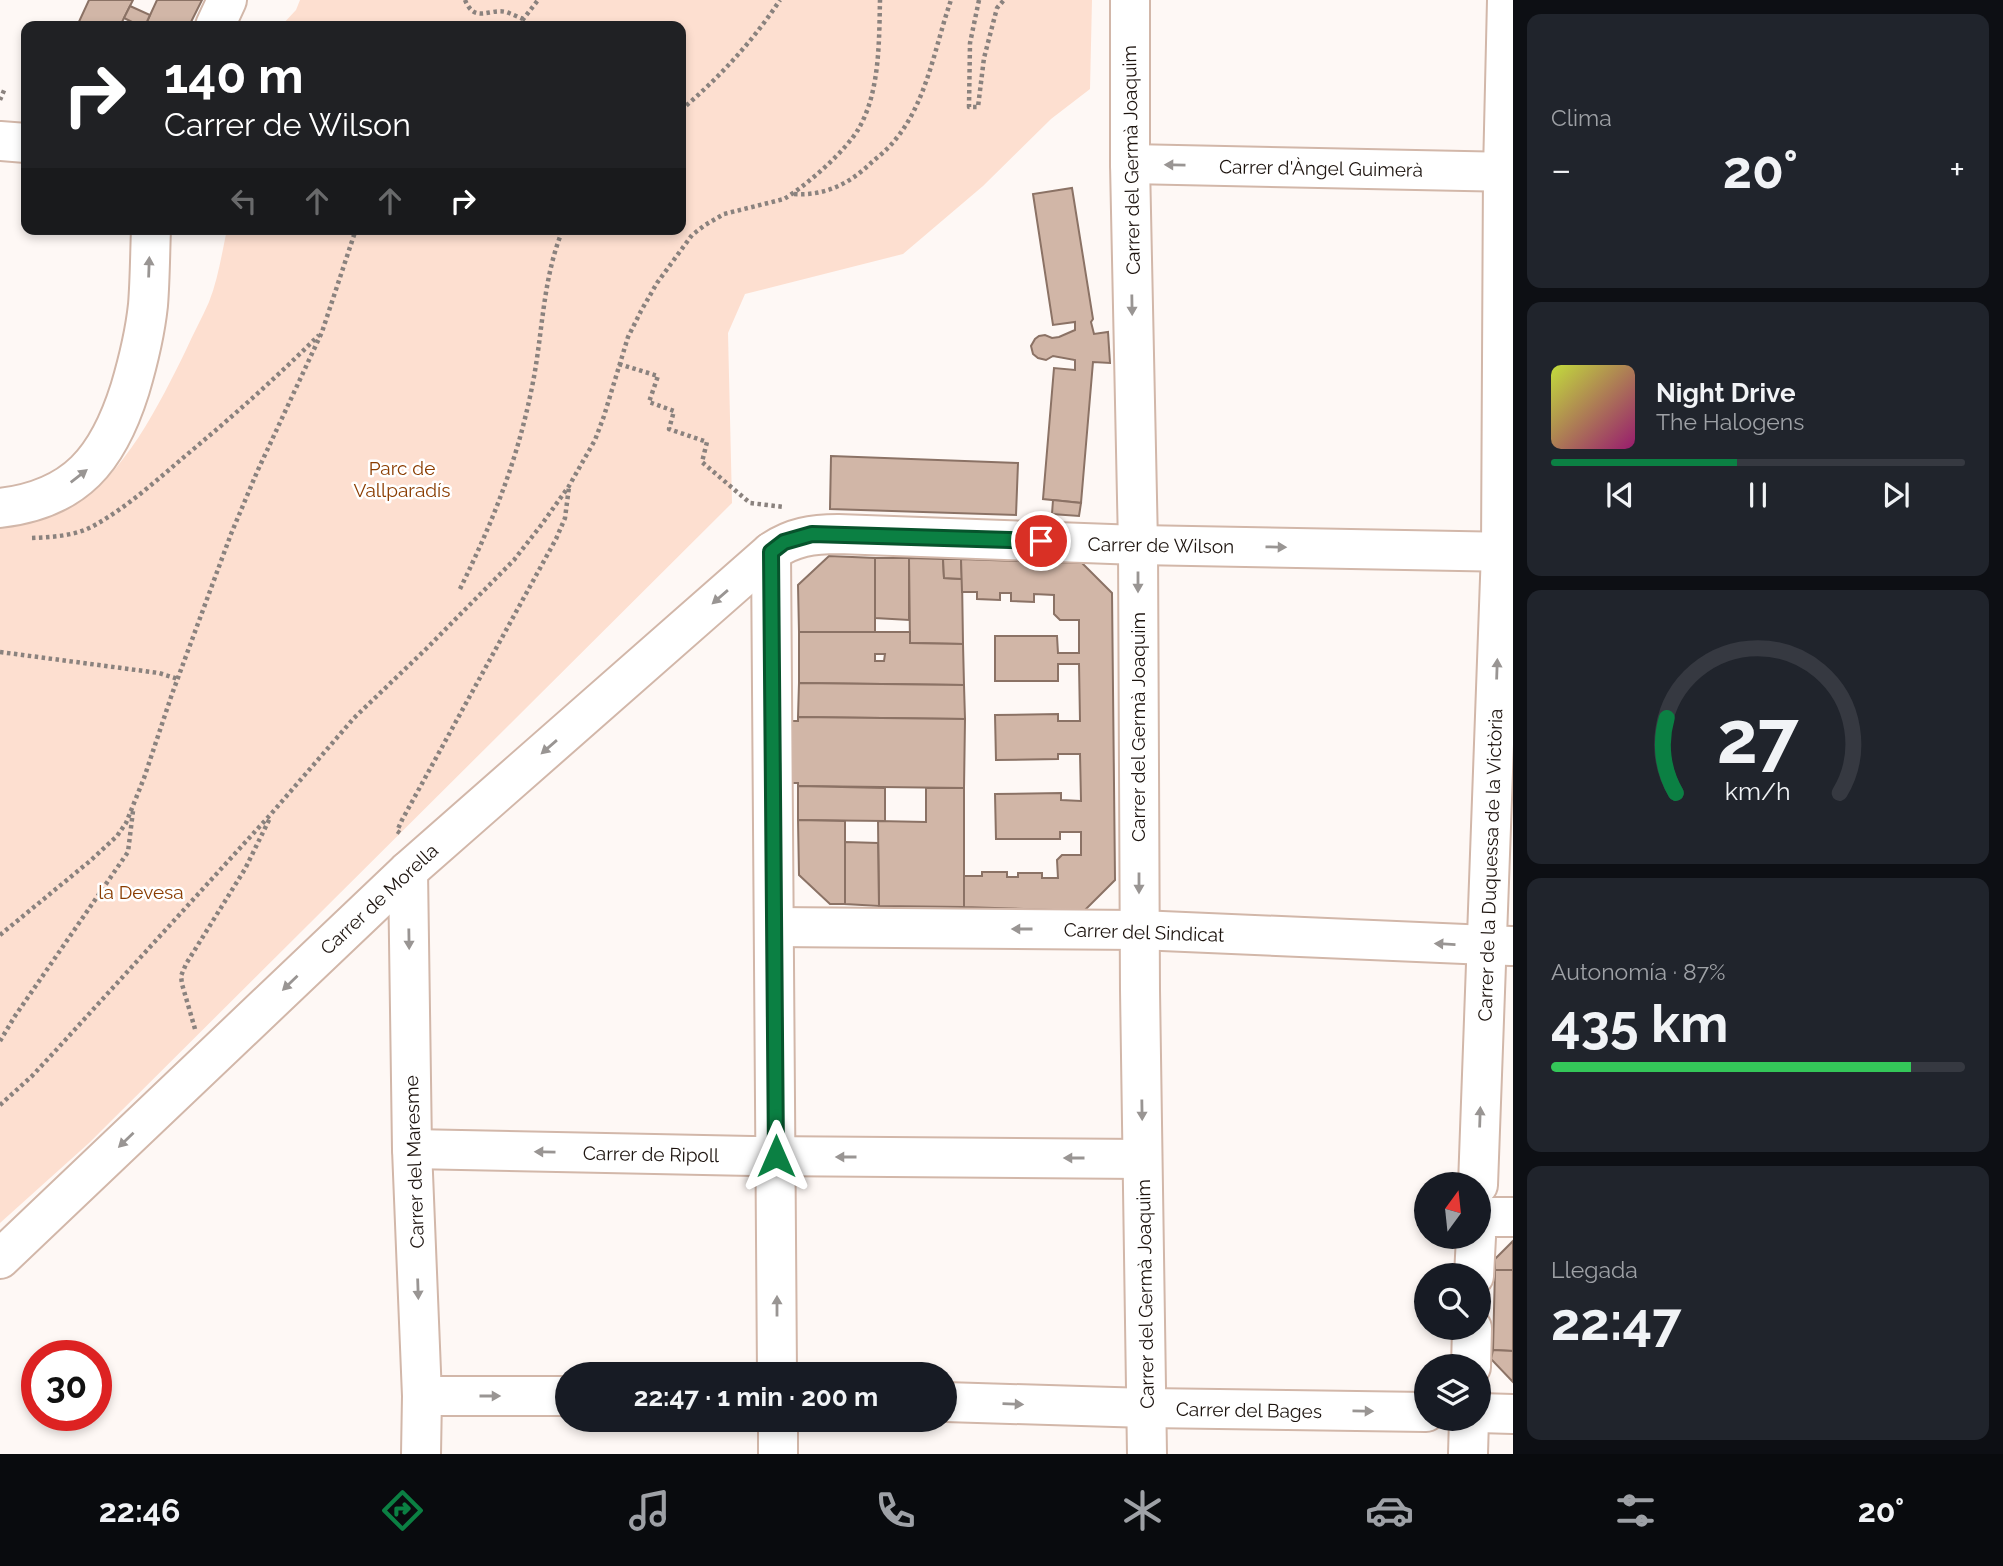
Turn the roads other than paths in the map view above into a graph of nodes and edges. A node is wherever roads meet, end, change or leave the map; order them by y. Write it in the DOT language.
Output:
graph roads {
  1 [pos="227,0"];
  2 [pos="1130,0"];
  3 [pos="1507,0"];
  4 [pos="217,21"];
  5 [pos="0,141"];
  6 [pos="21,143"];
  7 [pos="1129,164"];
  8 [pos="1508,172"];
  9 [pos="151,235"];
  10 [pos="13,517"];
  11 [pos="1138,545"];
  12 [pos="1507,551"];
  13 [pos="771,552"];
  14 [pos="417,863"];
  15 [pos="774,927"];
  16 [pos="1139,930"];
  17 [pos="1500,946"];
  18 [pos="412,1149"];
  19 [pos="776,1156"];
  20 [pos="1142,1159"];
  21 [pos="1479,1172"];
  22 [pos="1491,1217"];
  23 [pos="1513,1217"];
  24 [pos="0,1259"];
  25 [pos="778,1362"];
  26 [pos="422,1396"];
  27 [pos="555,1396"];
  28 [pos="957,1402"];
  29 [pos="1147,1408"];
  30 [pos="1414,1412"];
  31 [pos="1491,1413"];
  32 [pos="1513,1414"];
  33 [pos="1469,1431"];
  34 [pos="778,1432"];
  35 [pos="421,1454"];
  36 [pos="778,1454"];
  37 [pos="1147,1454"];
  38 [pos="1468,1454"];
  1 -- 4 [label="street"];
  2 -- 7 [label="street, Carrer del Germà Joaquim"];
  3 -- 8 [label="street, Carrer de la Duquessa de la Victòria"];
  5 -- 6 [label="street"];
  8 -- 7 [label="street, Carrer d'Àngel Guimerà, one-way"];
  7 -- 11 [label="street, Carrer del Germà Joaquim, one-way"];
  8 -- 12 [label="street, Carrer de la Duquessa de la Victòria"];
  10 -- 9 [label="street, one-way"];
  11 -- 12 [label="street, Carrer de Wilson, one-way"];
  11 -- 13 [label="street, Carrer de Wilson"];
  11 -- 16 [label="street, Carrer del Germà Joaquim, one-way"];
  17 -- 12 [label="street, Carrer de la Duquessa de la Victòria, one-way"];
  13 -- 14 [label="street, Carrer de Morella, one-way"];
  13 -- 15 [label="street"];
  14 -- 18 [label="street, Carrer del Maresme, one-way"];
  14 -- 24 [label="street, Carrer de Morella, one-way"];
  16 -- 15 [label="street, Carrer del Sindicat, one-way"];
  15 -- 19 [label="street"];
  17 -- 16 [label="street, Carrer del Sindicat, one-way"];
  16 -- 20 [label="street, Carrer del Germà Joaquim, one-way"];
  21 -- 17 [label="street, Carrer de la Duquessa de la Victòria, one-way"];
  19 -- 18 [label="street, Carrer de Ripoll, one-way"];
  18 -- 26 [label="street, Carrer del Maresme, one-way"];
  20 -- 19 [label="street, Carrer de Ripoll, one-way"];
  25 -- 19 [label="street, one-way"];
  20 -- 29 [label="street, Carrer del Germà Joaquim"];
  22 -- 23 [label="street"];
  26 -- 27 [label="street, one-way"];
  26 -- 35 [label="street, Carrer del Maresme"];
  28 -- 29 [label="street, Carrer del Bages, one-way"];
  29 -- 30 [label="street, Carrer del Bages, one-way"];
  29 -- 37 [label="street, Carrer del Germà Joaquim"];
  31 -- 32 [label="street"];
  33 -- 38 [label="street"];
  34 -- 36 [label="street"];
}
